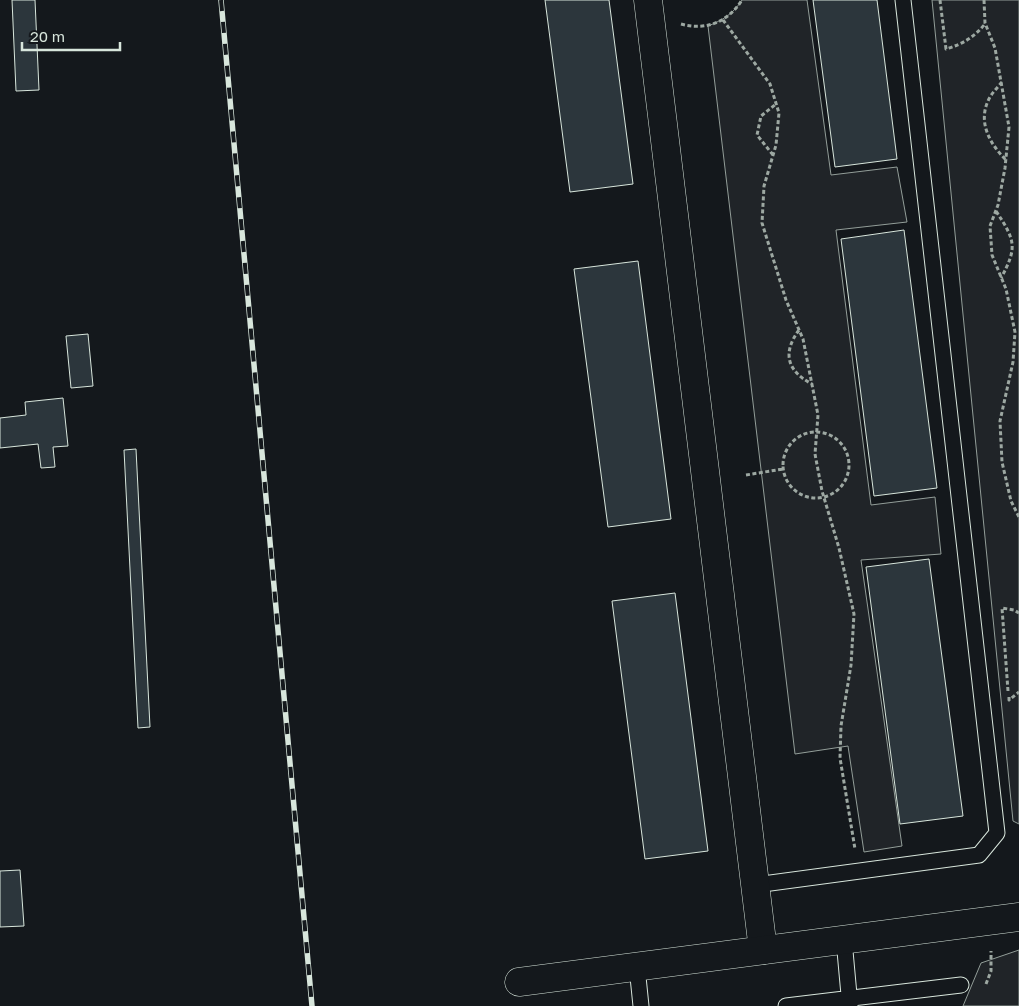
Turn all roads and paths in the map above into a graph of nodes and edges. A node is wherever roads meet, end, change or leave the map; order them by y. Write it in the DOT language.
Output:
graph roads {
  1 [pos="648,0"];
  2 [pos="742,0"];
  3 [pos="903,0"];
  4 [pos="940,0"];
  5 [pos="984,0"];
  6 [pos="722,20"];
  7 [pos="676,22"];
  8 [pos="985,23"];
  9 [pos="1002,82"];
  10 [pos="776,104"];
  11 [pos="773,156"];
  12 [pos="1006,161"];
  13 [pos="996,211"];
  14 [pos="1001,278"];
  15 [pos="799,330"];
  16 [pos="813,385"];
  17 [pos="816,431"];
  18 [pos="783,469"];
  19 [pos="746,475"];
  20 [pos="824,498"];
  21 [pos="1019,517"];
  22 [pos="1019,613"];
  23 [pos="1019,692"];
  24 [pos="859,871"];
  25 [pos="755,885"];
  26 [pos="1019,917"];
  27 [pos="992,921"];
  28 [pos="844,940"];
  29 [pos="763,950"];
  30 [pos="637,966"];
  31 [pos="519,982"];
  32 [pos="961,985"];
  33 [pos="984,988"];
  34 [pos="849,1002"];
  35 [pos="641,1006"];
  36 [pos="786,1006"];
  1 -- 25 [label="street"];
  2 -- 6 [label="path"];
  3 -- 24 [label="lane"];
  4 -- 8 [label="path"];
  5 -- 8 [label="path"];
  6 -- 7 [label="path"];
  6 -- 10 [label="path"];
  8 -- 9 [label="path"];
  9 -- 12 [label="path"];
  9 -- 12 [label="path"];
  10 -- 11 [label="path"];
  10 -- 11 [label="path"];
  11 -- 15 [label="path"];
  12 -- 13 [label="path"];
  13 -- 14 [label="path"];
  13 -- 14 [label="path"];
  14 -- 21 [label="path"];
  15 -- 16 [label="path"];
  15 -- 16 [label="path"];
  16 -- 17 [label="path"];
  17 -- 18 [label="path"];
  17 -- 20 [label="path"];
  17 -- 20 [label="path"];
  18 -- 19 [label="path"];
  18 -- 20 [label="path"];
  20 -- 24 [label="path"];
  22 -- 23 [label="path"];
  24 -- 25 [label="lane"];
  25 -- 29 [label="street"];
  26 -- 27 [label="street"];
  27 -- 28 [label="street"];
  27 -- 33 [label="path"];
  28 -- 29 [label="street"];
  28 -- 34 [label="lane"];
  29 -- 30 [label="street"];
  30 -- 31 [label="street"];
  30 -- 35 [label="lane"];
  32 -- 34 [label="lane"];
  34 -- 36 [label="lane"];
}
